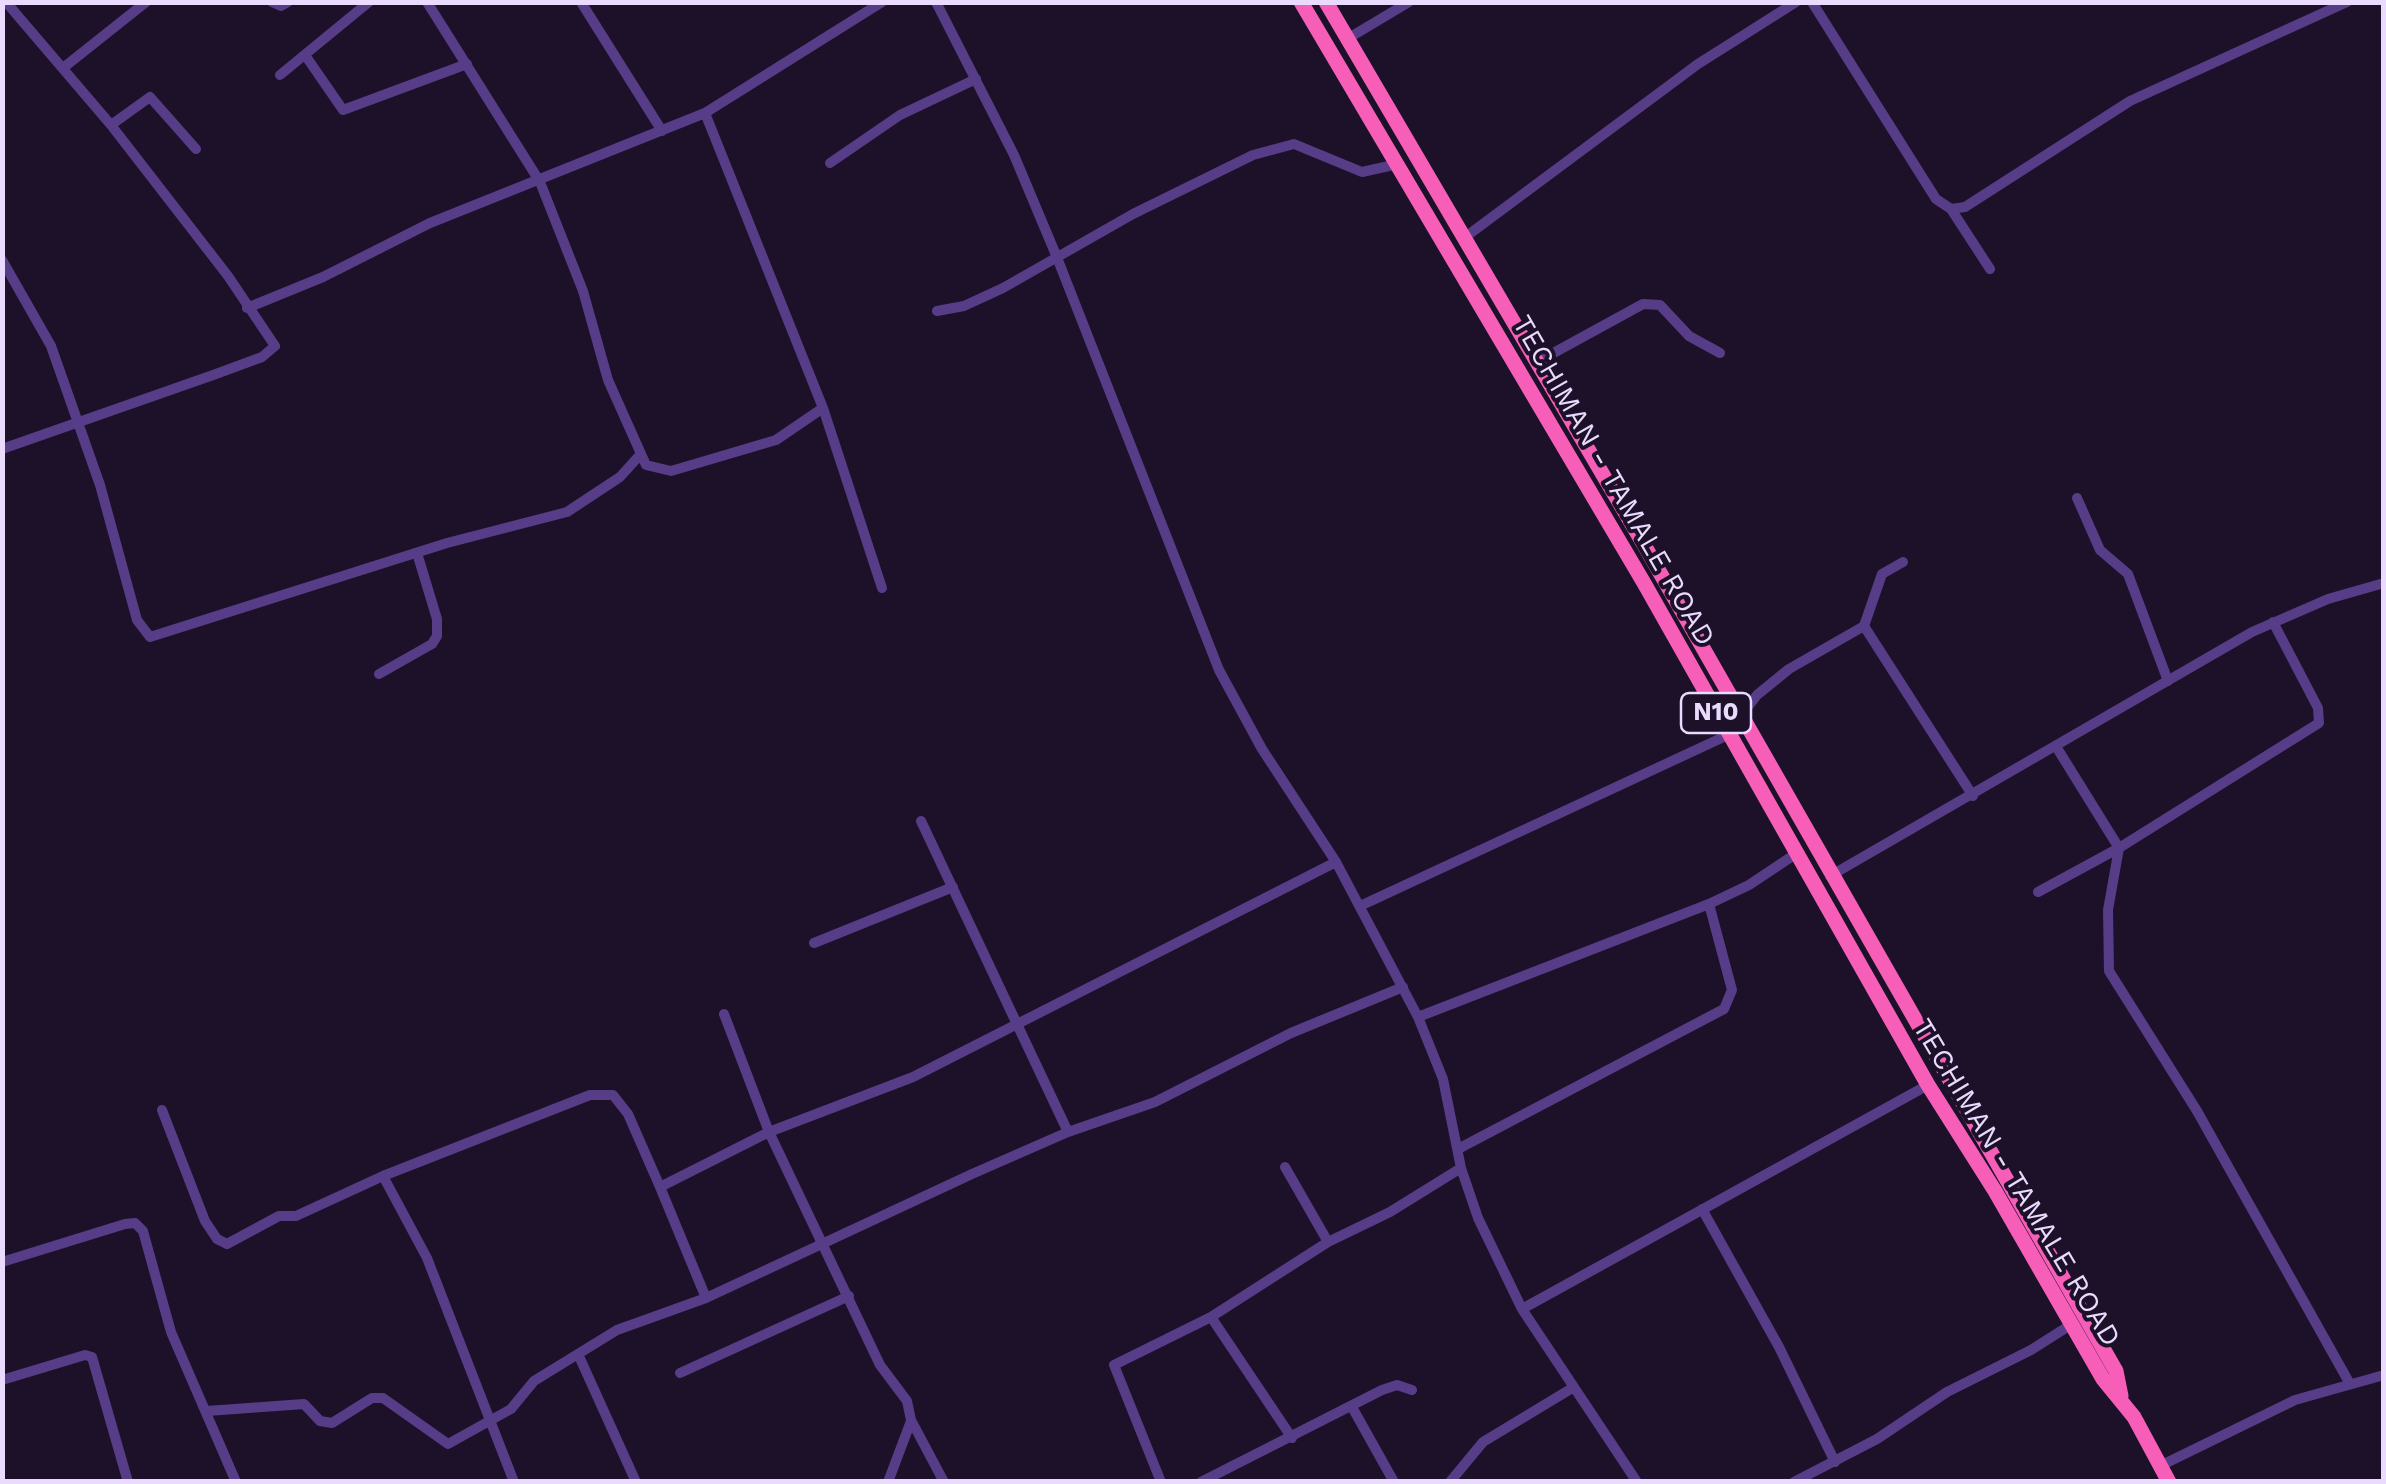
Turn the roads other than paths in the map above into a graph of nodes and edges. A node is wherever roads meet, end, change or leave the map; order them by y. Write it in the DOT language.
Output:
graph roads {
  1 [pos="6,2"];
  2 [pos="146,2"];
  3 [pos="272,2"];
  4 [pos="288,2"];
  5 [pos="369,2"];
  6 [pos="427,2"];
  7 [pos="581,2"];
  8 [pos="882,2"];
  9 [pos="936,2"];
  10 [pos="1300,2"];
  11 [pos="1326,2"];
  12 [pos="1409,2"];
  13 [pos="1796,2"];
  14 [pos="1812,2"];
  15 [pos="2346,2"];
  16 [pos="1347,40"];
  17 [pos="304,56"];
  18 [pos="467,64"];
  19 [pos="63,68"];
  20 [pos="280,75"];
  21 [pos="976,78"];
  22 [pos="705,113"];
  23 [pos="112,125"];
  24 [pos="662,131"];
  25 [pos="196,149"];
  26 [pos="830,163"];
  27 [pos="1398,164"];
  28 [pos="540,182"];
  29 [pos="1952,210"];
  30 [pos="1464,238"];
  31 [pos="1056,255"];
  32 [pos="2,260"];
  33 [pos="1990,269"];
  34 [pos="246,308"];
  35 [pos="937,311"];
  36 [pos="1720,353"];
  37 [pos="1538,362"];
  38 [pos="823,408"];
  39 [pos="79,425"];
  40 [pos="2,450"];
  41 [pos="640,456"];
  42 [pos="2077,498"];
  43 [pos="417,553"];
  44 [pos="1904,562"];
  45 [pos="2384,583"];
  46 [pos="882,588"];
  47 [pos="2273,622"];
  48 [pos="1864,626"];
  49 [pos="379,674"];
  50 [pos="2168,681"];
  51 [pos="1739,718"];
  52 [pos="1728,734"];
  53 [pos="2057,748"];
  54 [pos="1973,796"];
  55 [pos="921,821"];
  56 [pos="2119,848"];
  57 [pos="1797,854"];
  58 [pos="1336,862"];
  59 [pos="1830,876"];
  60 [pos="953,887"];
  61 [pos="2038,892"];
  62 [pos="1709,904"];
  63 [pos="1360,906"];
  64 [pos="814,943"];
  65 [pos="1404,986"];
  66 [pos="724,1014"];
  67 [pos="1418,1017"];
  68 [pos="1019,1024"];
  69 [pos="1928,1085"];
  70 [pos="162,1110"];
  71 [pos="769,1132"];
  72 [pos="1068,1132"];
  73 [pos="1458,1149"];
  74 [pos="1285,1167"];
  75 [pos="1462,1168"];
  76 [pos="383,1176"];
  77 [pos="660,1187"];
  78 [pos="1702,1209"];
  79 [pos="1328,1242"];
  80 [pos="823,1245"];
  81 [pos="2,1262"];
  82 [pos="849,1296"];
  83 [pos="706,1298"];
  84 [pos="1522,1309"];
  85 [pos="1211,1317"];
  86 [pos="2072,1324"];
  87 [pos="578,1354"];
  88 [pos="680,1373"];
  89 [pos="2384,1375"];
  90 [pos="2,1380"];
  91 [pos="2350,1384"];
  92 [pos="1574,1387"];
  93 [pos="1412,1390"];
  94 [pos="2122,1400"];
  95 [pos="1352,1407"];
  96 [pos="208,1411"];
  97 [pos="911,1420"];
  98 [pos="488,1424"];
  99 [pos="1292,1438"];
  100 [pos="1835,1462"];
  101 [pos="2160,1466"];
  102 [pos="128,1482"];
  103 [pos="236,1482"];
  104 [pos="514,1482"];
  105 [pos="636,1482"];
  106 [pos="888,1482"];
  107 [pos="944,1482"];
  108 [pos="1161,1482"];
  109 [pos="1201,1482"];
  110 [pos="1394,1482"];
  111 [pos="1450,1482"];
  112 [pos="1638,1482"];
  113 [pos="1794,1482"];
  114 [pos="2169,1482"];
  1 -- 19 [label="street"];
  2 -- 19 [label="street"];
  3 -- 4 [label="street"];
  5 -- 17 [label="street"];
  6 -- 18 [label="street"];
  7 -- 24 [label="street"];
  8 -- 22 [label="street"];
  9 -- 21 [label="street"];
  10 -- 27 [label="highway, TECHIMAN - TAMALE ROAD / N10"];
  11 -- 16 [label="highway, TECHIMAN - TAMALE ROAD / N10"];
  12 -- 16 [label="street"];
  13 -- 30 [label="street"];
  14 -- 29 [label="street"];
  15 -- 29 [label="street"];
  16 -- 30 [label="highway, TECHIMAN - TAMALE ROAD / N10"];
  17 -- 18 [label="street"];
  17 -- 20 [label="street"];
  18 -- 28 [label="street"];
  19 -- 23 [label="street"];
  21 -- 26 [label="street"];
  21 -- 31 [label="street"];
  22 -- 24 [label="street"];
  22 -- 38 [label="street"];
  23 -- 25 [label="street"];
  23 -- 34 [label="street"];
  24 -- 28 [label="street"];
  27 -- 31 [label="street"];
  27 -- 52 [label="highway, TECHIMAN - TAMALE ROAD / N10"];
  28 -- 34 [label="street"];
  28 -- 41 [label="street"];
  29 -- 33 [label="street"];
  30 -- 37 [label="highway, TECHIMAN - TAMALE ROAD / N10"];
  31 -- 35 [label="street"];
  31 -- 58 [label="street"];
  32 -- 39 [label="street"];
  34 -- 39 [label="street"];
  36 -- 37 [label="street"];
  37 -- 51 [label="highway, TECHIMAN - TAMALE ROAD / N10"];
  38 -- 41 [label="street"];
  38 -- 46 [label="street"];
  39 -- 40 [label="street"];
  39 -- 43 [label="street"];
  41 -- 43 [label="street"];
  42 -- 50 [label="street"];
  43 -- 49 [label="street"];
  44 -- 48 [label="street"];
  45 -- 47 [label="street"];
  47 -- 50 [label="street"];
  47 -- 56 [label="street"];
  48 -- 51 [label="street"];
  48 -- 54 [label="street"];
  50 -- 53 [label="street"];
  51 -- 59 [label="highway, TECHIMAN - TAMALE ROAD / N10"];
  52 -- 57 [label="highway, TECHIMAN - TAMALE ROAD / N10"];
  52 -- 63 [label="street"];
  53 -- 54 [label="street"];
  53 -- 56 [label="street"];
  54 -- 59 [label="street"];
  55 -- 60 [label="street"];
  56 -- 61 [label="street"];
  56 -- 91 [label="street"];
  57 -- 62 [label="street"];
  57 -- 69 [label="highway, TECHIMAN - TAMALE ROAD / N10"];
  58 -- 63 [label="street"];
  58 -- 68 [label="street"];
  59 -- 94 [label="highway, TECHIMAN - TAMALE ROAD / N10"];
  60 -- 64 [label="street"];
  60 -- 68 [label="street"];
  62 -- 67 [label="street"];
  62 -- 73 [label="street"];
  63 -- 65 [label="street"];
  65 -- 67 [label="street"];
  65 -- 72 [label="street"];
  66 -- 71 [label="street"];
  67 -- 73 [label="street"];
  68 -- 71 [label="street"];
  68 -- 72 [label="street"];
  69 -- 78 [label="street"];
  69 -- 86 [label="highway, TECHIMAN - TAMALE ROAD / N10"];
  70 -- 76 [label="street"];
  71 -- 77 [label="street"];
  71 -- 80 [label="street"];
  72 -- 80 [label="street"];
  73 -- 75 [label="street"];
  74 -- 79 [label="street"];
  75 -- 79 [label="street"];
  75 -- 84 [label="street"];
  76 -- 77 [label="street"];
  76 -- 98 [label="street"];
  77 -- 83 [label="street"];
  78 -- 84 [label="street"];
  78 -- 100 [label="street"];
  79 -- 85 [label="street"];
  80 -- 82 [label="street"];
  80 -- 83 [label="street"];
  81 -- 96 [label="street"];
  82 -- 88 [label="street"];
  82 -- 97 [label="street"];
  83 -- 87 [label="street"];
  84 -- 92 [label="street"];
  85 -- 99 [label="street"];
  85 -- 108 [label="street"];
  86 -- 94 [label="highway, TECHIMAN - TAMALE ROAD / N10"];
  86 -- 100 [label="street"];
  87 -- 98 [label="street"];
  87 -- 105 [label="street"];
  89 -- 91 [label="street"];
  90 -- 102 [label="street"];
  91 -- 101 [label="street"];
  92 -- 111 [label="street"];
  92 -- 112 [label="street"];
  93 -- 95 [label="street"];
  94 -- 101 [label="highway, TECHIMAN - TAMALE ROAD / N10"];
  95 -- 99 [label="street"];
  95 -- 110 [label="street"];
  96 -- 98 [label="street"];
  96 -- 103 [label="street"];
  97 -- 106 [label="street"];
  97 -- 107 [label="street"];
  98 -- 104 [label="street"];
  99 -- 109 [label="street"];
  100 -- 113 [label="street"];
  101 -- 114 [label="highway, TECHIMAN - TAMALE ROAD / N10"];
}
